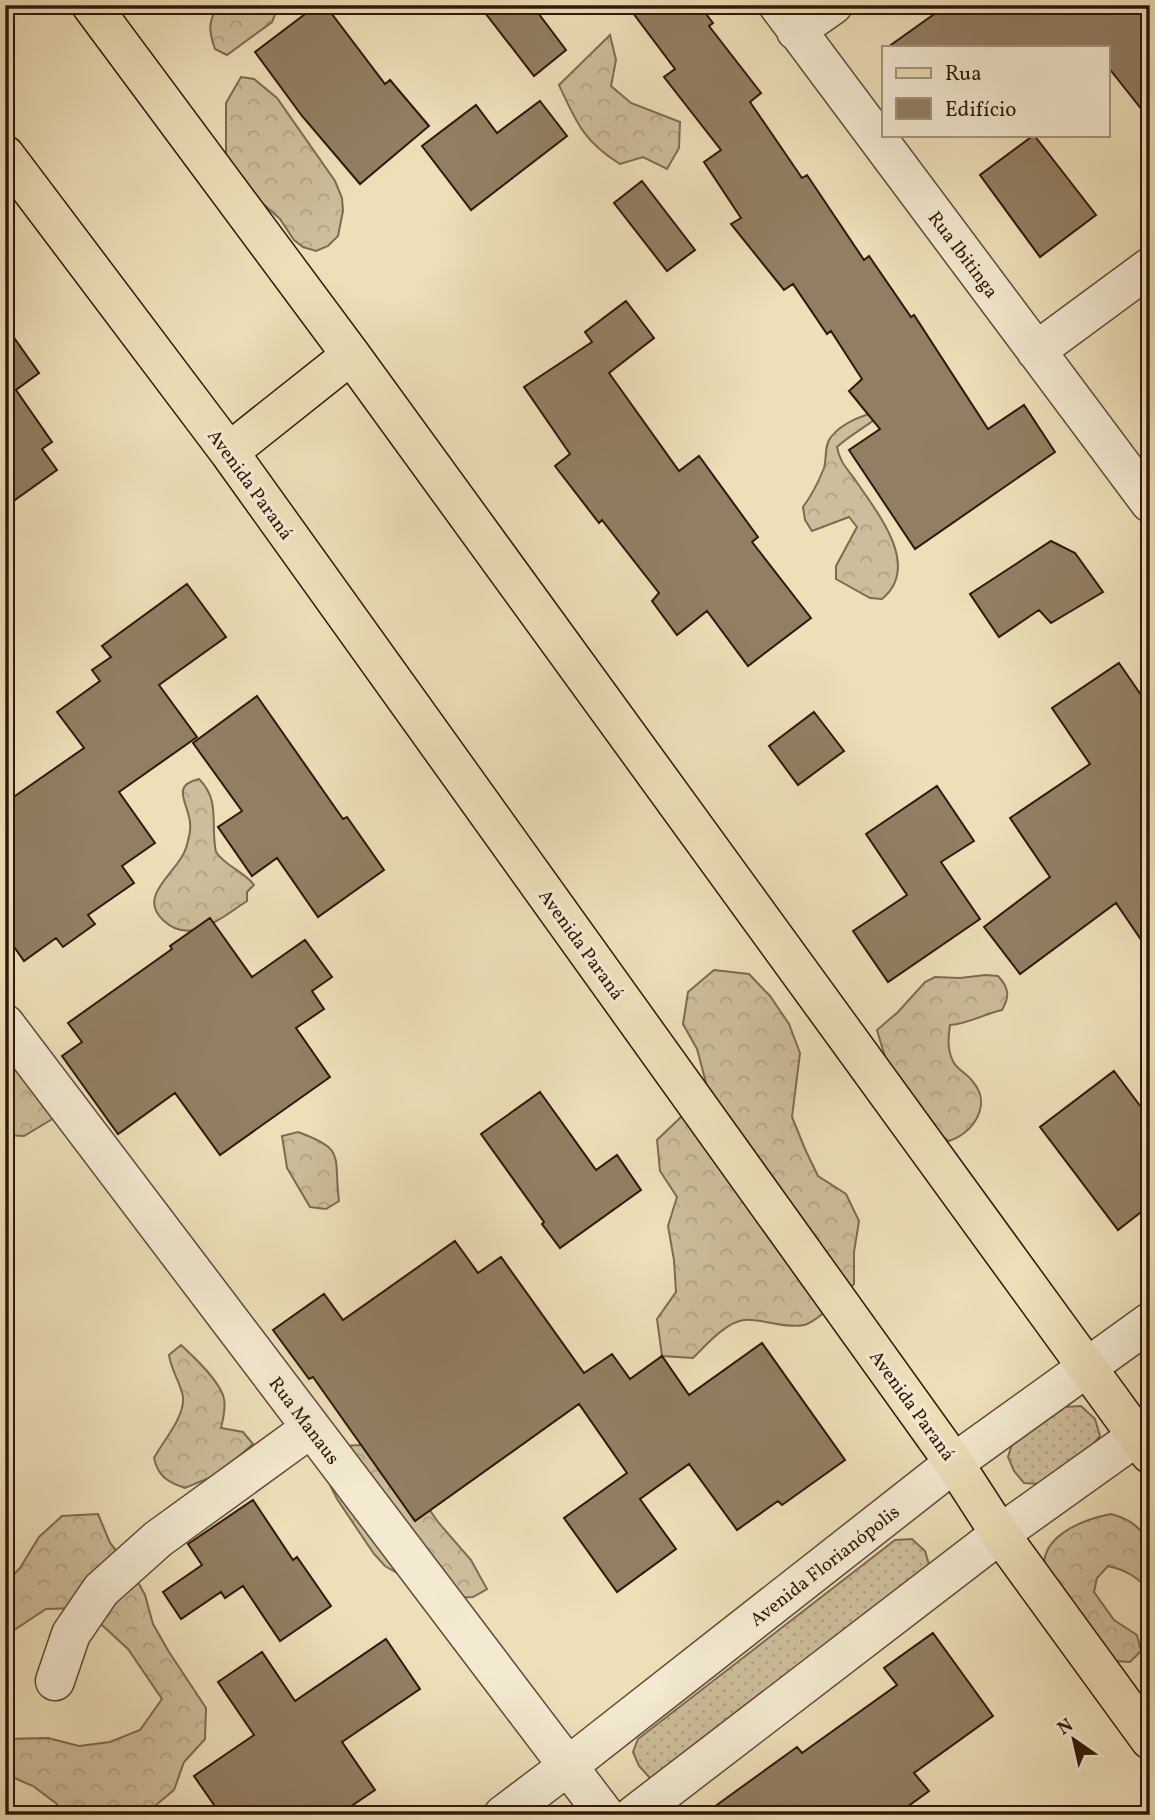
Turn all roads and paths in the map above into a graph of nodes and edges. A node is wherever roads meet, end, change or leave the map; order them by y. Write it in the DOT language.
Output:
graph roads {
  1 [pos="91,5"];
  2 [pos="833,5"];
  3 [pos="787,18"];
  4 [pos="5,155"];
  5 [pos="1150,267"];
  6 [pos="1036,351"];
  7 [pos="351,355"];
  8 [pos="229,452"];
  9 [pos="1150,503"];
  10 [pos="5,1024"];
  11 [pos="1150,1322"];
  12 [pos="1086,1367"];
  13 [pos="311,1428"];
  14 [pos="1146,1439"];
  15 [pos="954,1463"];
  16 [pos="1000,1534"];
  17 [pos="55,1681"];
  18 [pos="1150,1740"];
  19 [pos="568,1766"];
  20 [pos="503,1815"];
  21 [pos="605,1815"];
  22 [pos="634,1815"];
  1 -- 7 [label="main road"];
  2 -- 3 [label="street"];
  3 -- 6 [label="street, Rua Ibitinga"];
  4 -- 8 [label="main road, Avenida Paraná"];
  5 -- 6 [label="street"];
  6 -- 9 [label="street, Rua Ibitinga"];
  7 -- 8 [label="main road"];
  7 -- 12 [label="main road"];
  8 -- 15 [label="main road, Avenida Paraná"];
  10 -- 13 [label="street, Rua Manaus"];
  11 -- 12 [label="street, Avenida Florianópolis"];
  12 -- 14 [label="main road"];
  12 -- 15 [label="street, Avenida Florianópolis"];
  13 -- 17 [label="street"];
  13 -- 19 [label="street, Rua Manaus"];
  14 -- 16 [label="street"];
  15 -- 16 [label="main road, Avenida Paraná"];
  15 -- 19 [label="street, Avenida Florianópolis"];
  16 -- 18 [label="main road, Avenida Paraná"];
  16 -- 22 [label="street"];
  19 -- 20 [label="street, Avenida Florianópolis"];
  19 -- 21 [label="street, Rua Manaus"];
}
